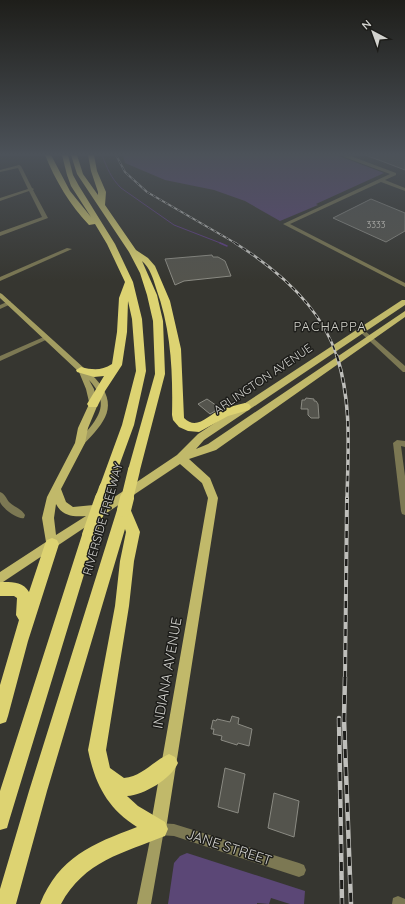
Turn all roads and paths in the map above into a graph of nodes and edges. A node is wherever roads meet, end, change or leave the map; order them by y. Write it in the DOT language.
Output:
graph roads {
  1 [pos="36,197"];
  2 [pos="72,197"];
  3 [pos="82,197"];
  4 [pos="95,197"];
  5 [pos="102,197"];
  6 [pos="345,197"];
  7 [pos="101,206"];
  8 [pos="0,234"];
  9 [pos="105,234"];
  10 [pos="69,249"];
  11 [pos="133,252"];
  12 [pos="0,279"];
  13 [pos="129,282"];
  14 [pos="405,285"];
  15 [pos="0,295"];
  16 [pos="405,302"];
  17 [pos="9,303"];
  18 [pos="0,307"];
  19 [pos="405,313"];
  20 [pos="362,331"];
  21 [pos="46,338"];
  22 [pos="370,338"];
  23 [pos="0,358"];
  24 [pos="117,365"];
  25 [pos="81,370"];
  26 [pos="405,370"];
  27 [pos="100,390"];
  28 [pos="93,404"];
  29 [pos="245,407"];
  30 [pos="80,443"];
  31 [pos="401,443"];
  32 [pos="181,458"];
  33 [pos="56,489"];
  34 [pos="0,495"];
  35 [pos="108,507"];
  36 [pos="124,510"];
  37 [pos="405,511"];
  38 [pos="21,515"];
  39 [pos="52,544"];
  40 [pos="0,579"];
  41 [pos="0,589"];
  42 [pos="20,641"];
  43 [pos="0,716"];
  44 [pos="169,763"];
  45 [pos="101,770"];
  46 [pos="0,821"];
  47 [pos="158,829"];
  48 [pos="299,870"];
  49 [pos="6,904"];
  50 [pos="50,904"];
  51 [pos="144,904"];
  1 -- 8 [label="street"];
  2 -- 9 [label="highway"];
  3 -- 9 [label="highway, RIVERSIDE FREEWAY"];
  4 -- 7 [label="highway, RIVERSIDE FREEWAY"];
  5 -- 7 [label="highway"];
  6 -- 14 [label="street"];
  7 -- 11 [label="highway, RIVERSIDE FREEWAY"];
  9 -- 13 [label="highway, RIVERSIDE FREEWAY"];
  10 -- 12 [label="street"];
  11 -- 29 [label="highway"];
  11 -- 36 [label="highway, RIVERSIDE FREEWAY, bridge"];
  13 -- 24 [label="highway"];
  13 -- 46 [label="highway, RIVERSIDE FREEWAY, bridge"];
  15 -- 17 [label="main road"];
  16 -- 20 [label="main road, ARLINGTON AVENUE"];
  17 -- 18 [label="street"];
  17 -- 21 [label="main road"];
  19 -- 22 [label="main road, ARLINGTON AVENUE"];
  20 -- 22 [label="street"];
  20 -- 29 [label="main road, ARLINGTON AVENUE"];
  21 -- 23 [label="street"];
  21 -- 25 [label="main road"];
  22 -- 26 [label="street"];
  22 -- 32 [label="main road, ARLINGTON AVENUE"];
  24 -- 25 [label="highway"];
  24 -- 27 [label="highway"];
  25 -- 27 [label="main road"];
  25 -- 28 [label="main road"];
  27 -- 28 [label="highway"];
  27 -- 30 [label="main road"];
  28 -- 30 [label="main road"];
  29 -- 32 [label="main road, ARLINGTON AVENUE"];
  30 -- 33 [label="main road"];
  31 -- 37 [label="street"];
  32 -- 35 [label="main road, ARLINGTON AVENUE"];
  32 -- 44 [label="main road, INDIANA AVENUE"];
  33 -- 35 [label="main road"];
  33 -- 39 [label="main road"];
  34 -- 38 [label="street"];
  35 -- 39 [label="main road, ARLINGTON AVENUE"];
  36 -- 45 [label="highway"];
  36 -- 49 [label="highway, RIVERSIDE FREEWAY"];
  39 -- 40 [label="main road, ARLINGTON AVENUE"];
  39 -- 42 [label="highway"];
  41 -- 42 [label="highway"];
  42 -- 43 [label="highway"];
  44 -- 45 [label="highway"];
  44 -- 47 [label="main road, INDIANA AVENUE"];
  45 -- 47 [label="highway"];
  47 -- 48 [label="street, JANE STREET"];
  47 -- 50 [label="highway"];
  47 -- 51 [label="main road, INDIANA AVENUE"];
}
